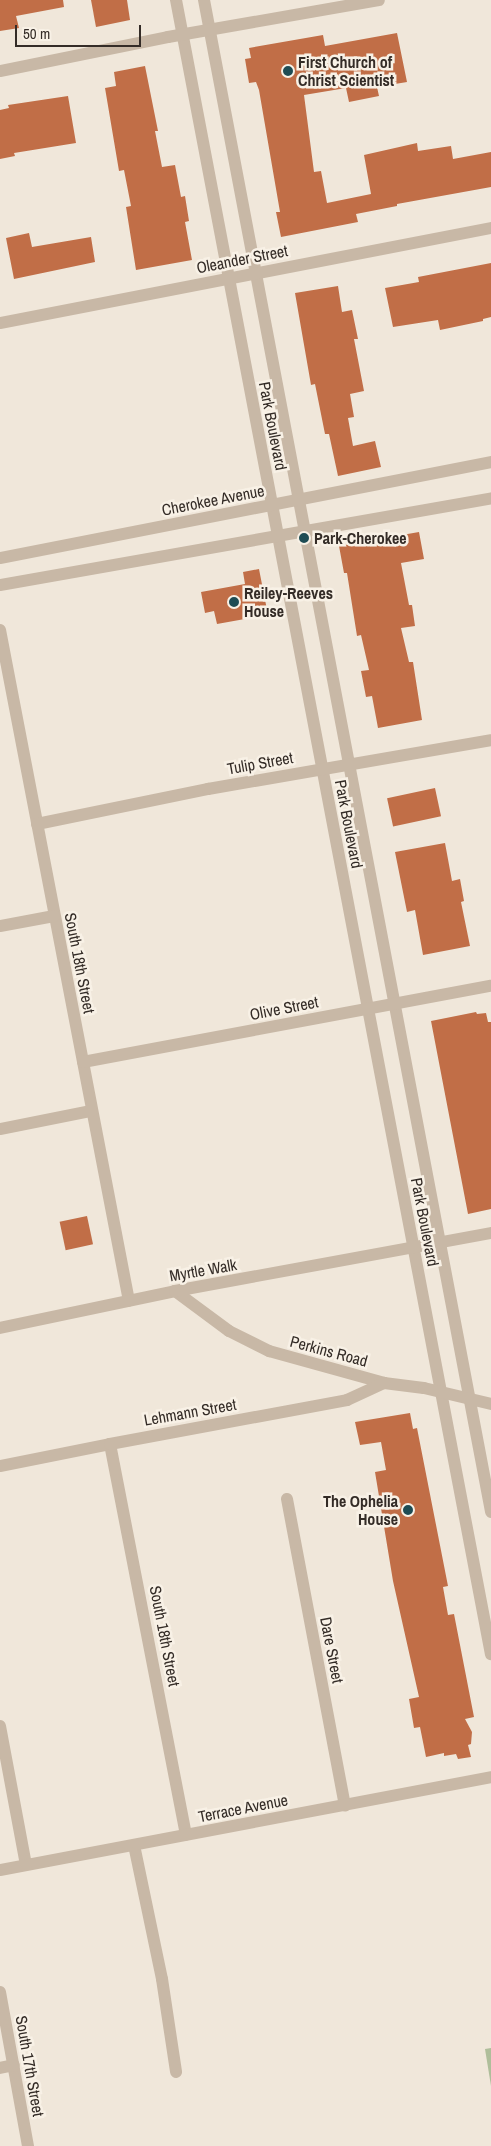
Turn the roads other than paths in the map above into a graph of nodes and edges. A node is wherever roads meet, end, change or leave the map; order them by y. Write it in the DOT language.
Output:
graph roads {
  1 [pos="176,0"];
  2 [pos="204,0"];
  3 [pos="379,0"];
  4 [pos="210,30"];
  5 [pos="182,34"];
  6 [pos="0,71"];
  7 [pos="491,228"];
  8 [pos="256,273"];
  9 [pos="229,278"];
  10 [pos="0,323"];
  11 [pos="491,462"];
  12 [pos="491,498"];
  13 [pos="299,500"];
  14 [pos="272,505"];
  15 [pos="305,531"];
  16 [pos="278,535"];
  17 [pos="0,558"];
  18 [pos="0,585"];
  19 [pos="0,630"];
  20 [pos="5,680"];
  21 [pos="491,740"];
  22 [pos="349,764"];
  23 [pos="322,769"];
  24 [pos="36,824"];
  25 [pos="54,916"];
  26 [pos="0,926"];
  27 [pos="491,986"];
  28 [pos="395,1004"];
  29 [pos="368,1009"];
  30 [pos="83,1062"];
  31 [pos="91,1111"];
  32 [pos="0,1129"];
  33 [pos="491,1233"];
  34 [pos="440,1243"];
  35 [pos="414,1248"];
  36 [pos="175,1291"];
  37 [pos="129,1301"];
  38 [pos="0,1328"];
  39 [pos="384,1382"];
  40 [pos="440,1392"];
  41 [pos="469,1398"];
  42 [pos="491,1404"];
  43 [pos="110,1444"];
  44 [pos="0,1466"];
  45 [pos="287,1499"];
  46 [pos="491,1512"];
  47 [pos="491,1654"];
  48 [pos="0,1726"];
  49 [pos="491,1777"];
  50 [pos="345,1806"];
  51 [pos="186,1835"];
  52 [pos="134,1845"];
  53 [pos="26,1865"];
  54 [pos="0,1870"];
  55 [pos="0,1992"];
  56 [pos="14,2066"];
  57 [pos="0,2068"];
  58 [pos="176,2072"];
  59 [pos="28,2146"];
  1 -- 5 [label="street, Park Boulevard"];
  2 -- 4 [label="street"];
  3 -- 4 [label="street"];
  4 -- 5 [label="street"];
  4 -- 8 [label="street"];
  5 -- 6 [label="street"];
  5 -- 9 [label="street, Park Boulevard"];
  7 -- 8 [label="street, Oleander Street"];
  8 -- 9 [label="street, Oleander Street"];
  8 -- 13 [label="street"];
  9 -- 10 [label="street, Oleander Street"];
  9 -- 14 [label="street, Park Boulevard"];
  11 -- 13 [label="street, Cherokee Avenue"];
  12 -- 15 [label="street"];
  13 -- 14 [label="street, Cherokee Avenue"];
  13 -- 15 [label="street"];
  14 -- 16 [label="street, Park Boulevard"];
  14 -- 17 [label="street, Cherokee Avenue"];
  15 -- 16 [label="street"];
  15 -- 22 [label="street"];
  16 -- 18 [label="street"];
  16 -- 23 [label="street, Park Boulevard"];
  19 -- 20 [label="street, South 18th Street"];
  20 -- 24 [label="street, South 18th Street"];
  21 -- 22 [label="street, Tulip Street"];
  22 -- 23 [label="street, Tulip Street"];
  22 -- 28 [label="street"];
  23 -- 24 [label="street, Tulip Street"];
  23 -- 29 [label="street, Park Boulevard"];
  24 -- 25 [label="street, South 18th Street"];
  25 -- 26 [label="street"];
  25 -- 30 [label="street, South 18th Street"];
  27 -- 28 [label="street, Olive Street"];
  28 -- 29 [label="street, Olive Street"];
  28 -- 34 [label="street"];
  29 -- 30 [label="street, Olive Street"];
  29 -- 35 [label="street, Park Boulevard"];
  30 -- 31 [label="street, South 18th Street"];
  31 -- 32 [label="street"];
  31 -- 37 [label="street, South 18th Street"];
  33 -- 34 [label="street, Myrtle Walk"];
  34 -- 35 [label="street, Myrtle Walk"];
  34 -- 41 [label="street"];
  35 -- 36 [label="street, Myrtle Walk"];
  35 -- 40 [label="street, Park Boulevard"];
  36 -- 37 [label="street, Myrtle Walk"];
  36 -- 39 [label="street, Perkins Road"];
  37 -- 38 [label="street, Myrtle Walk"];
  39 -- 40 [label="street, Perkins Road"];
  39 -- 43 [label="street, Lehmann Street"];
  40 -- 41 [label="street, Perkins Road"];
  40 -- 47 [label="street, Park Boulevard"];
  41 -- 42 [label="street, Perkins Road"];
  41 -- 46 [label="street"];
  43 -- 44 [label="street, Lehmann Street"];
  43 -- 51 [label="street, South 18th Street"];
  45 -- 50 [label="street, Dare Street"];
  48 -- 53 [label="street"];
  49 -- 50 [label="street, Terrace Avenue"];
  50 -- 51 [label="street, Terrace Avenue"];
  51 -- 52 [label="street, Terrace Avenue"];
  52 -- 53 [label="street, Terrace Avenue"];
  52 -- 58 [label="street"];
  53 -- 54 [label="street, Terrace Avenue"];
  55 -- 56 [label="street, South 17th Street"];
  56 -- 57 [label="street"];
  56 -- 59 [label="street, South 17th Street"];
}
